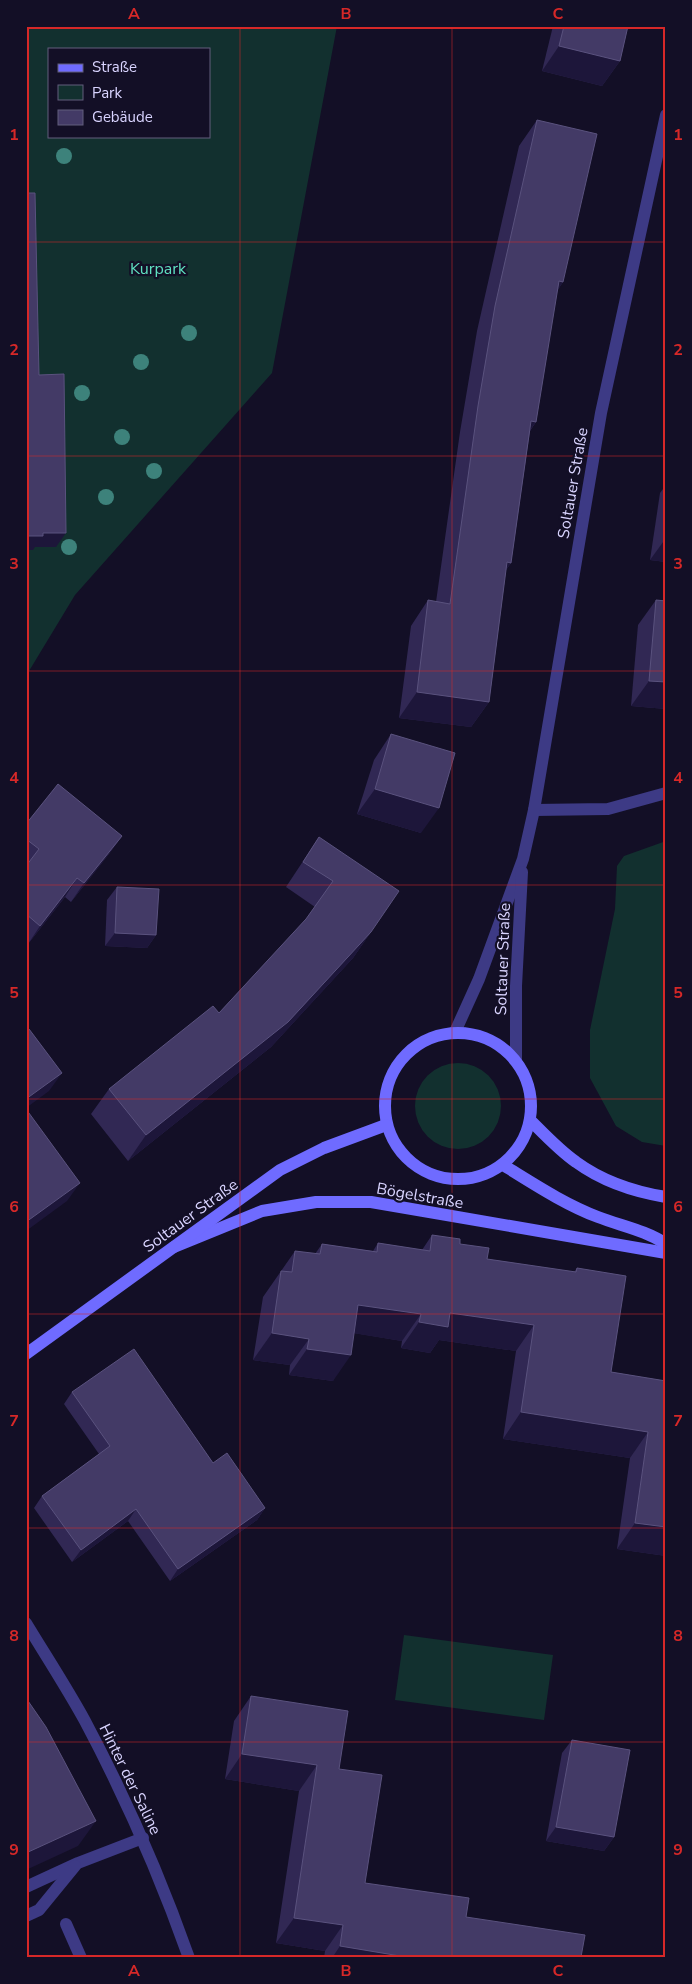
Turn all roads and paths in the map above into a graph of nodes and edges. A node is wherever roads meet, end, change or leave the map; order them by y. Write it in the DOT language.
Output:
graph roads {
  1 [pos="666,115"];
  2 [pos="666,793"];
  3 [pos="534,810"];
  4 [pos="523,859"];
  5 [pos="455,1032"];
  6 [pos="516,1060"];
  7 [pos="530,1121"];
  8 [pos="386,1125"];
  9 [pos="503,1165"];
  10 [pos="666,1197"];
  11 [pos="652,1234"];
  12 [pos="666,1237"];
  13 [pos="666,1244"];
  14 [pos="174,1247"];
  15 [pos="666,1253"];
  16 [pos="26,1354"];
  17 [pos="26,1623"];
  18 [pos="143,1838"];
  19 [pos="78,1863"];
  20 [pos="26,1887"];
  21 [pos="26,1916"];
  22 [pos="66,1924"];
  23 [pos="81,1958"];
  24 [pos="189,1958"];
  1 -- 3 [label="street, Soltauer Straße"];
  2 -- 3 [label="street"];
  3 -- 4 [label="street, Soltauer Straße"];
  4 -- 5 [label="street, Soltauer Straße"];
  4 -- 6 [label="street, Soltauer Straße"];
  5 -- 6 [label="main road, Soltauer Straße"];
  5 -- 8 [label="main road, Soltauer Straße"];
  6 -- 7 [label="main road, Soltauer Straße"];
  7 -- 9 [label="main road, Soltauer Straße"];
  7 -- 10 [label="main road"];
  8 -- 9 [label="main road, Soltauer Straße"];
  8 -- 14 [label="main road, Soltauer Straße"];
  9 -- 11 [label="main road"];
  11 -- 12 [label="street"];
  11 -- 13 [label="main road"];
  14 -- 15 [label="main road, Bögelstraße"];
  14 -- 16 [label="main road, Soltauer Straße"];
  17 -- 18 [label="street, Hinter der Saline"];
  18 -- 19 [label="street"];
  18 -- 24 [label="street, Hinter der Saline"];
  19 -- 20 [label="street"];
  19 -- 21 [label="street"];
  22 -- 23 [label="street"];
}
